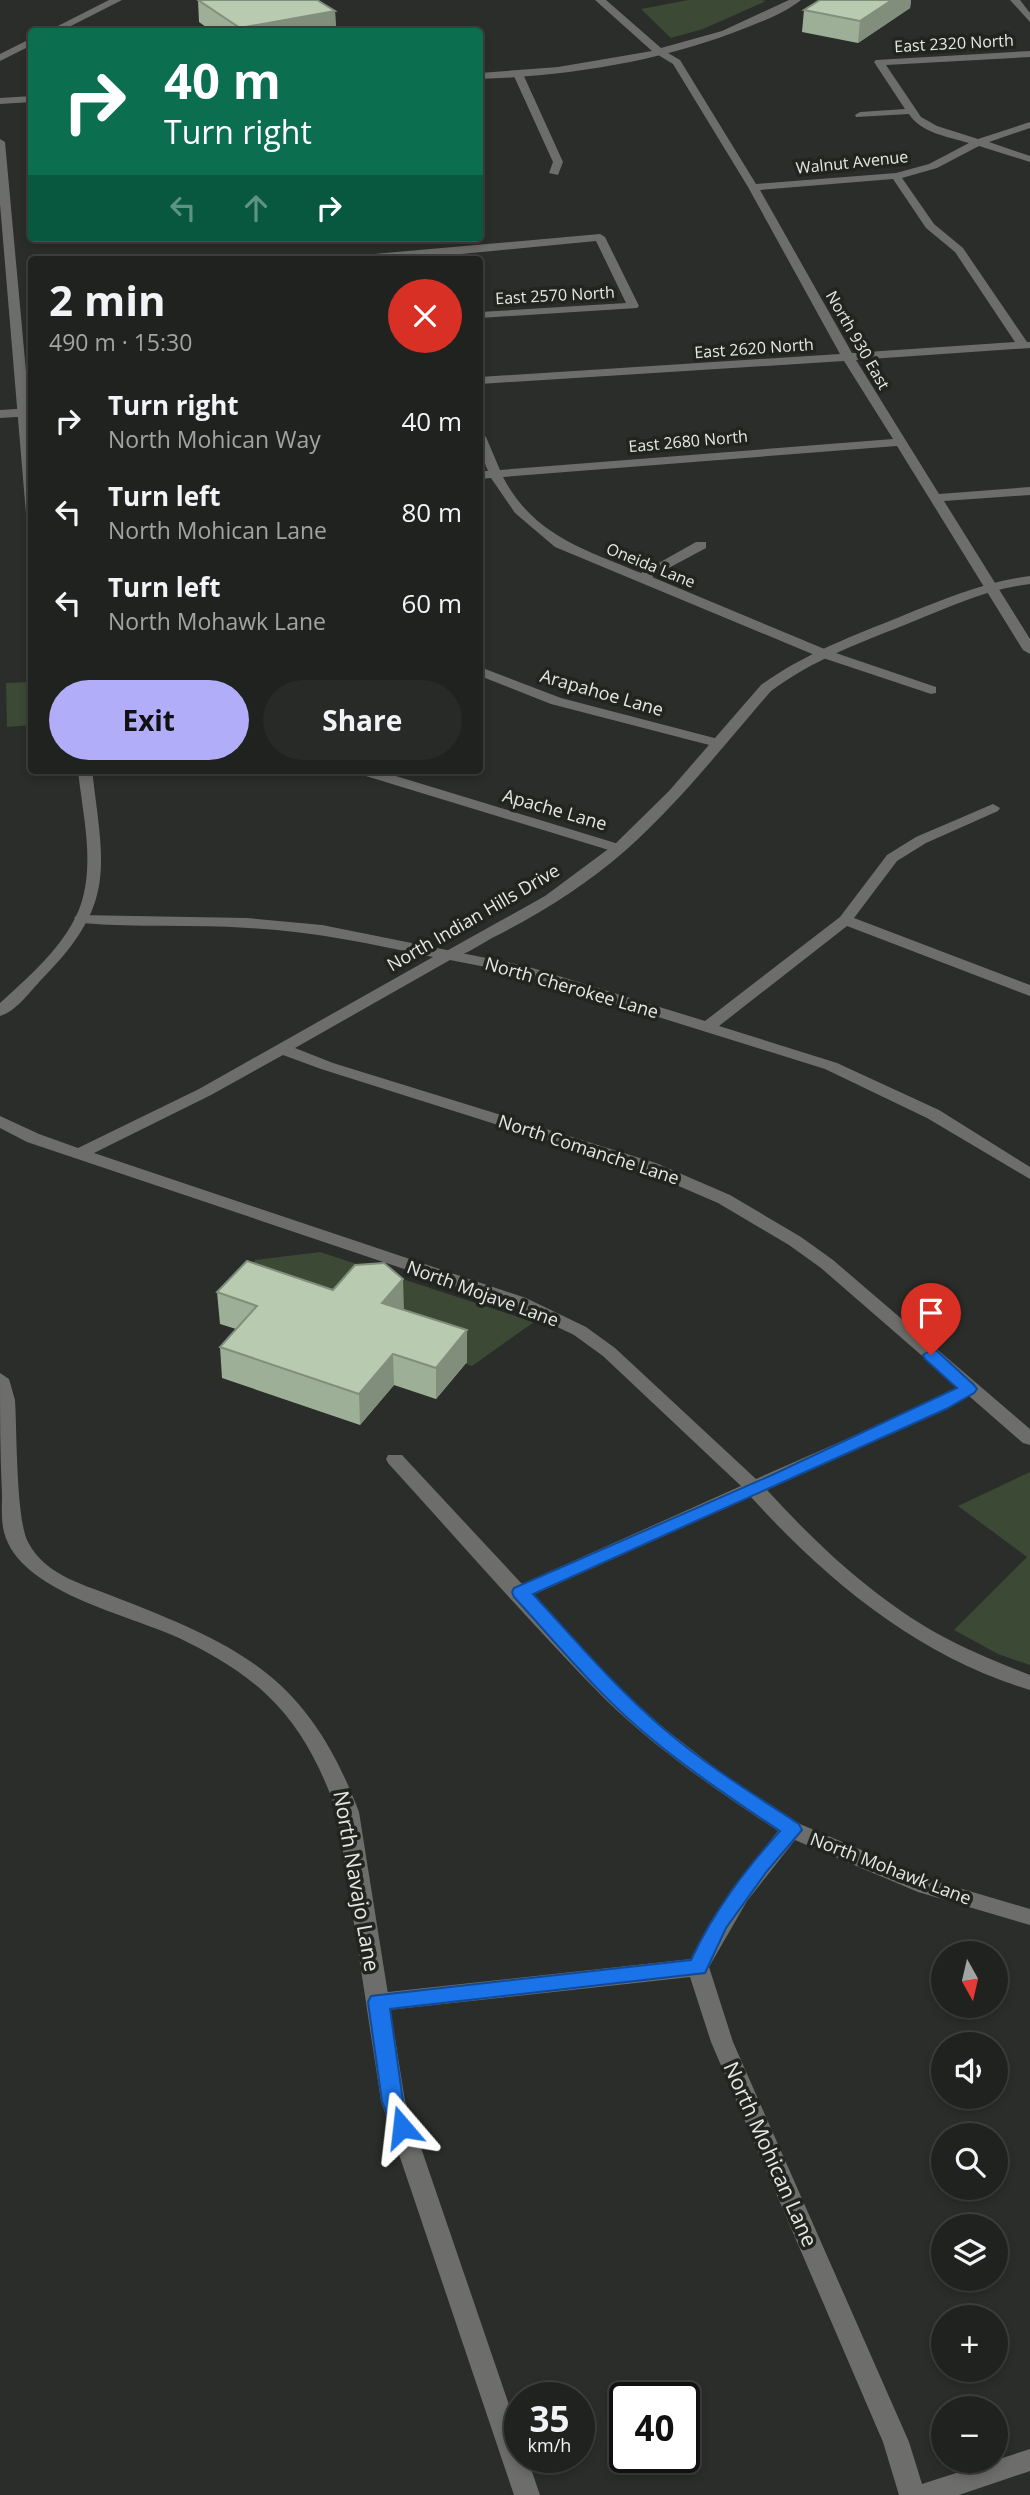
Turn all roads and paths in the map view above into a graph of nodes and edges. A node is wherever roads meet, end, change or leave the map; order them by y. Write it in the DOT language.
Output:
graph roads {
  1 [pos="117,0"];
  2 [pos="600,0"];
  3 [pos="796,0"];
  4 [pos="1015,0"];
  5 [pos="1030,19"];
  6 [pos="58,28"];
  7 [pos="28,43"];
  8 [pos="657,51"];
  9 [pos="1030,54"];
  10 [pos="0,58"];
  11 [pos="518,74"];
  12 [pos="483,76"];
  13 [pos="28,99"];
  14 [pos="0,100"];
  15 [pos="912,111"];
  16 [pos="860,115"];
  17 [pos="1030,125"];
  18 [pos="0,142"];
  19 [pos="977,143"];
  20 [pos="1030,159"];
  21 [pos="554,173"];
  22 [pos="896,176"];
  23 [pos="2,180"];
  24 [pos="753,187"];
  25 [pos="430,256"];
  26 [pos="483,315"];
  27 [pos="1027,345"];
  28 [pos="848,357"];
  29 [pos="483,381"];
  30 [pos="26,413"];
  31 [pos="0,414"];
  32 [pos="901,442"];
  33 [pos="28,451"];
  34 [pos="483,456"];
  35 [pos="486,474"];
  36 [pos="1030,491"];
  37 [pos="935,498"];
  38 [pos="701,545"];
  39 [pos="642,578"];
  40 [pos="1030,580"];
  41 [pos="989,585"];
  42 [pos="1030,650"];
  43 [pos="822,653"];
  44 [pos="483,672"];
  45 [pos="931,690"];
  46 [pos="717,743"];
  47 [pos="85,774"];
  48 [pos="374,774"];
  49 [pos="993,808"];
  50 [pos="617,848"];
  51 [pos="82,918"];
  52 [pos="845,920"];
  53 [pos="449,954"];
  54 [pos="1030,991"];
  55 [pos="0,1011"];
  56 [pos="709,1026"];
  57 [pos="281,1048"];
  58 [pos="0,1121"];
  59 [pos="80,1153"];
  60 [pos="1030,1174"];
  61 [pos="0,1378"];
  62 [pos="968,1389"];
  63 [pos="1030,1440"];
  64 [pos="395,1459"];
  65 [pos="754,1489"];
  66 [pos="521,1592"];
  67 [pos="1030,1683"];
  68 [pos="792,1830"];
  69 [pos="1030,1917"];
  70 [pos="698,1967"];
  71 [pos="379,2002"];
  72 [pos="1030,2460"];
  73 [pos="527,2495"];
  74 [pos="912,2495"];
  75 [pos="924,2495"];
  1 -- 6 [label="street"];
  2 -- 8 [label="street, North 930 East"];
  3 -- 8 [label="street"];
  4 -- 5 [label="street"];
  7 -- 10 [label="street"];
  8 -- 11 [label="street"];
  8 -- 24 [label="street, North 930 East"];
  9 -- 15 [label="street, East 2320 North"];
  11 -- 12 [label="street"];
  11 -- 21 [label="street"];
  13 -- 14 [label="street"];
  15 -- 16 [label="street"];
  15 -- 19 [label="street"];
  17 -- 19 [label="street, Walnut Avenue"];
  18 -- 23 [label="street"];
  19 -- 20 [label="street"];
  19 -- 22 [label="street, Walnut Avenue"];
  22 -- 24 [label="street, Walnut Avenue"];
  22 -- 27 [label="street"];
  23 -- 30 [label="street"];
  24 -- 28 [label="street, North 930 East"];
  25 -- 26 [label="street, East 2570 North"];
  27 -- 28 [label="street, East 2620 North"];
  28 -- 29 [label="street, East 2620 North"];
  28 -- 32 [label="street, North 930 East"];
  30 -- 31 [label="street"];
  30 -- 33 [label="street"];
  32 -- 35 [label="street, East 2680 North"];
  32 -- 37 [label="street, North 930 East"];
  34 -- 35 [label="street, Oneida Lane"];
  35 -- 39 [label="street, Oneida Lane"];
  36 -- 37 [label="street"];
  37 -- 41 [label="street, North 930 East"];
  38 -- 39 [label="street"];
  39 -- 43 [label="street, Oneida Lane"];
  40 -- 41 [label="street, North Indian Hills Drive"];
  41 -- 42 [label="street, North 930 East"];
  41 -- 43 [label="street, North Indian Hills Drive"];
  43 -- 45 [label="street, Oneida Lane"];
  43 -- 46 [label="street, North Indian Hills Drive"];
  44 -- 46 [label="street, Arapahoe Lane"];
  46 -- 50 [label="street, North Indian Hills Drive"];
  47 -- 51 [label="street"];
  48 -- 50 [label="street, Apache Lane"];
  49 -- 52 [label="street"];
  50 -- 53 [label="street, North Indian Hills Drive"];
  51 -- 53 [label="street, North Cherokee Lane"];
  51 -- 55 [label="street"];
  52 -- 54 [label="street"];
  52 -- 56 [label="street"];
  53 -- 56 [label="street, North Cherokee Lane"];
  53 -- 57 [label="street, North Indian Hills Drive"];
  56 -- 60 [label="street, North Cherokee Lane"];
  57 -- 59 [label="street, North Indian Hills Drive"];
  57 -- 62 [label="street, North Comanche Lane"];
  58 -- 59 [label="street, North Mojave Lane"];
  59 -- 65 [label="street, North Mojave Lane"];
  61 -- 71 [label="street, North Navajo Lane"];
  62 -- 63 [label="street, North Comanche Lane"];
  62 -- 65 [label="street"];
  64 -- 66 [label="street, North Mohawk Lane"];
  65 -- 66 [label="street"];
  65 -- 67 [label="street, North Mojave Lane"];
  66 -- 68 [label="street, North Mohawk Lane"];
  68 -- 69 [label="street, North Mohawk Lane"];
  68 -- 70 [label="street"];
  70 -- 71 [label="street"];
  70 -- 74 [label="street, North Mohican Lane"];
  71 -- 73 [label="street, North Navajo Lane"];
  72 -- 75 [label="street"];
}
